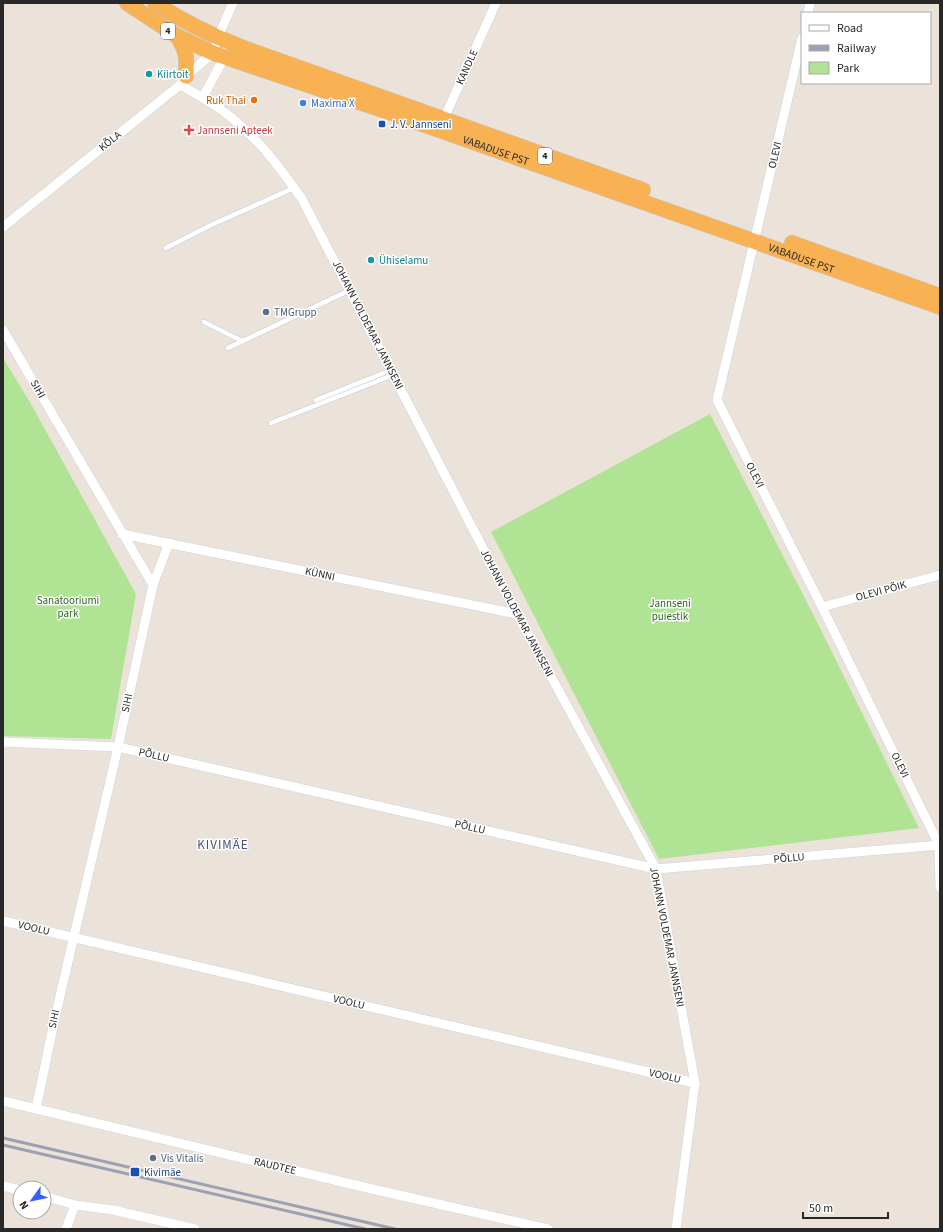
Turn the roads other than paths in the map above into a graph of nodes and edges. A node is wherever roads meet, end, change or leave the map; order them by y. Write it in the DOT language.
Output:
graph roads {
  1 [pos="127,3"];
  2 [pos="156,3"];
  3 [pos="233,3"];
  4 [pos="496,3"];
  5 [pos="177,36"];
  6 [pos="218,38"];
  7 [pos="801,42"];
  8 [pos="219,55"];
  9 [pos="183,80"];
  10 [pos="203,97"];
  11 [pos="442,125"];
  12 [pos="294,188"];
  13 [pos="3,227"];
  14 [pos="756,236"];
  15 [pos="166,248"];
  16 [pos="350,290"];
  17 [pos="940,296"];
  18 [pos="940,307"];
  19 [pos="204,322"];
  20 [pos="3,330"];
  21 [pos="242,341"];
  22 [pos="228,348"];
  23 [pos="392,372"];
  24 [pos="316,400"];
  25 [pos="271,423"];
  26 [pos="122,534"];
  27 [pos="169,543"];
  28 [pos="940,575"];
  29 [pos="153,585"];
  30 [pos="822,607"];
  31 [pos="517,614"];
  32 [pos="3,742"];
  33 [pos="118,747"];
  34 [pos="940,845"];
  35 [pos="656,869"];
  36 [pos="940,887"];
  37 [pos="3,921"];
  38 [pos="73,937"];
  39 [pos="695,1083"];
  40 [pos="3,1101"];
  41 [pos="36,1109"];
  42 [pos="52,1198"];
  43 [pos="75,1205"];
  44 [pos="66,1229"];
  45 [pos="195,1229"];
  46 [pos="548,1229"];
  47 [pos="676,1229"];
  1 -- 5 [label="highway, VABADUSE PST / 4"];
  2 -- 6 [label="highway, VABADUSE PST / 4"];
  3 -- 6 [label="street"];
  4 -- 11 [label="street, KANDLE"];
  5 -- 8 [label="highway, VABADUSE PST / 4"];
  5 -- 9 [label="highway"];
  6 -- 8 [label="street"];
  6 -- 11 [label="highway, VABADUSE PST / 4"];
  7 -- 14 [label="street, OLEVI"];
  8 -- 9 [label="street, KÕLA"];
  8 -- 10 [label="street"];
  8 -- 11 [label="highway, VABADUSE PST / 4"];
  9 -- 10 [label="street, JOHANN VOLDEMAR JANNSENI"];
  9 -- 13 [label="street, KÕLA"];
  10 -- 12 [label="street, JOHANN VOLDEMAR JANNSENI"];
  11 -- 14 [label="highway, VABADUSE PST / 4"];
  12 -- 15 [label="lane"];
  12 -- 16 [label="street, JOHANN VOLDEMAR JANNSENI"];
  14 -- 17 [label="highway, VABADUSE PST / 4"];
  14 -- 18 [label="highway, VABADUSE PST / 4"];
  14 -- 30 [label="street, OLEVI"];
  16 -- 21 [label="lane"];
  16 -- 23 [label="street, JOHANN VOLDEMAR JANNSENI"];
  19 -- 21 [label="lane"];
  20 -- 26 [label="street, SIHI"];
  21 -- 22 [label="lane"];
  23 -- 24 [label="lane"];
  23 -- 25 [label="lane"];
  23 -- 31 [label="street, JOHANN VOLDEMAR JANNSENI"];
  26 -- 27 [label="street, KÜNNI"];
  26 -- 29 [label="street, SIHI"];
  27 -- 29 [label="street"];
  27 -- 31 [label="street, KÜNNI"];
  28 -- 30 [label="street, OLEVI PÕIK"];
  29 -- 33 [label="street, SIHI"];
  30 -- 34 [label="street, OLEVI"];
  31 -- 35 [label="street, JOHANN VOLDEMAR JANNSENI"];
  32 -- 33 [label="street, PÕLLU"];
  33 -- 35 [label="street, PÕLLU"];
  33 -- 38 [label="street, SIHI"];
  34 -- 35 [label="street, PÕLLU"];
  34 -- 36 [label="street, OLEVI"];
  35 -- 39 [label="street, JOHANN VOLDEMAR JANNSENI"];
  37 -- 38 [label="street, VOOLU"];
  38 -- 39 [label="street, VOOLU"];
  38 -- 41 [label="street, SIHI"];
  39 -- 47 [label="street, JOHANN VOLDEMAR JANNSENI"];
  40 -- 41 [label="street, RAUDTEE"];
  41 -- 46 [label="street, RAUDTEE"];
  42 -- 43 [label="street"];
  43 -- 44 [label="street"];
  43 -- 45 [label="street"];
}
